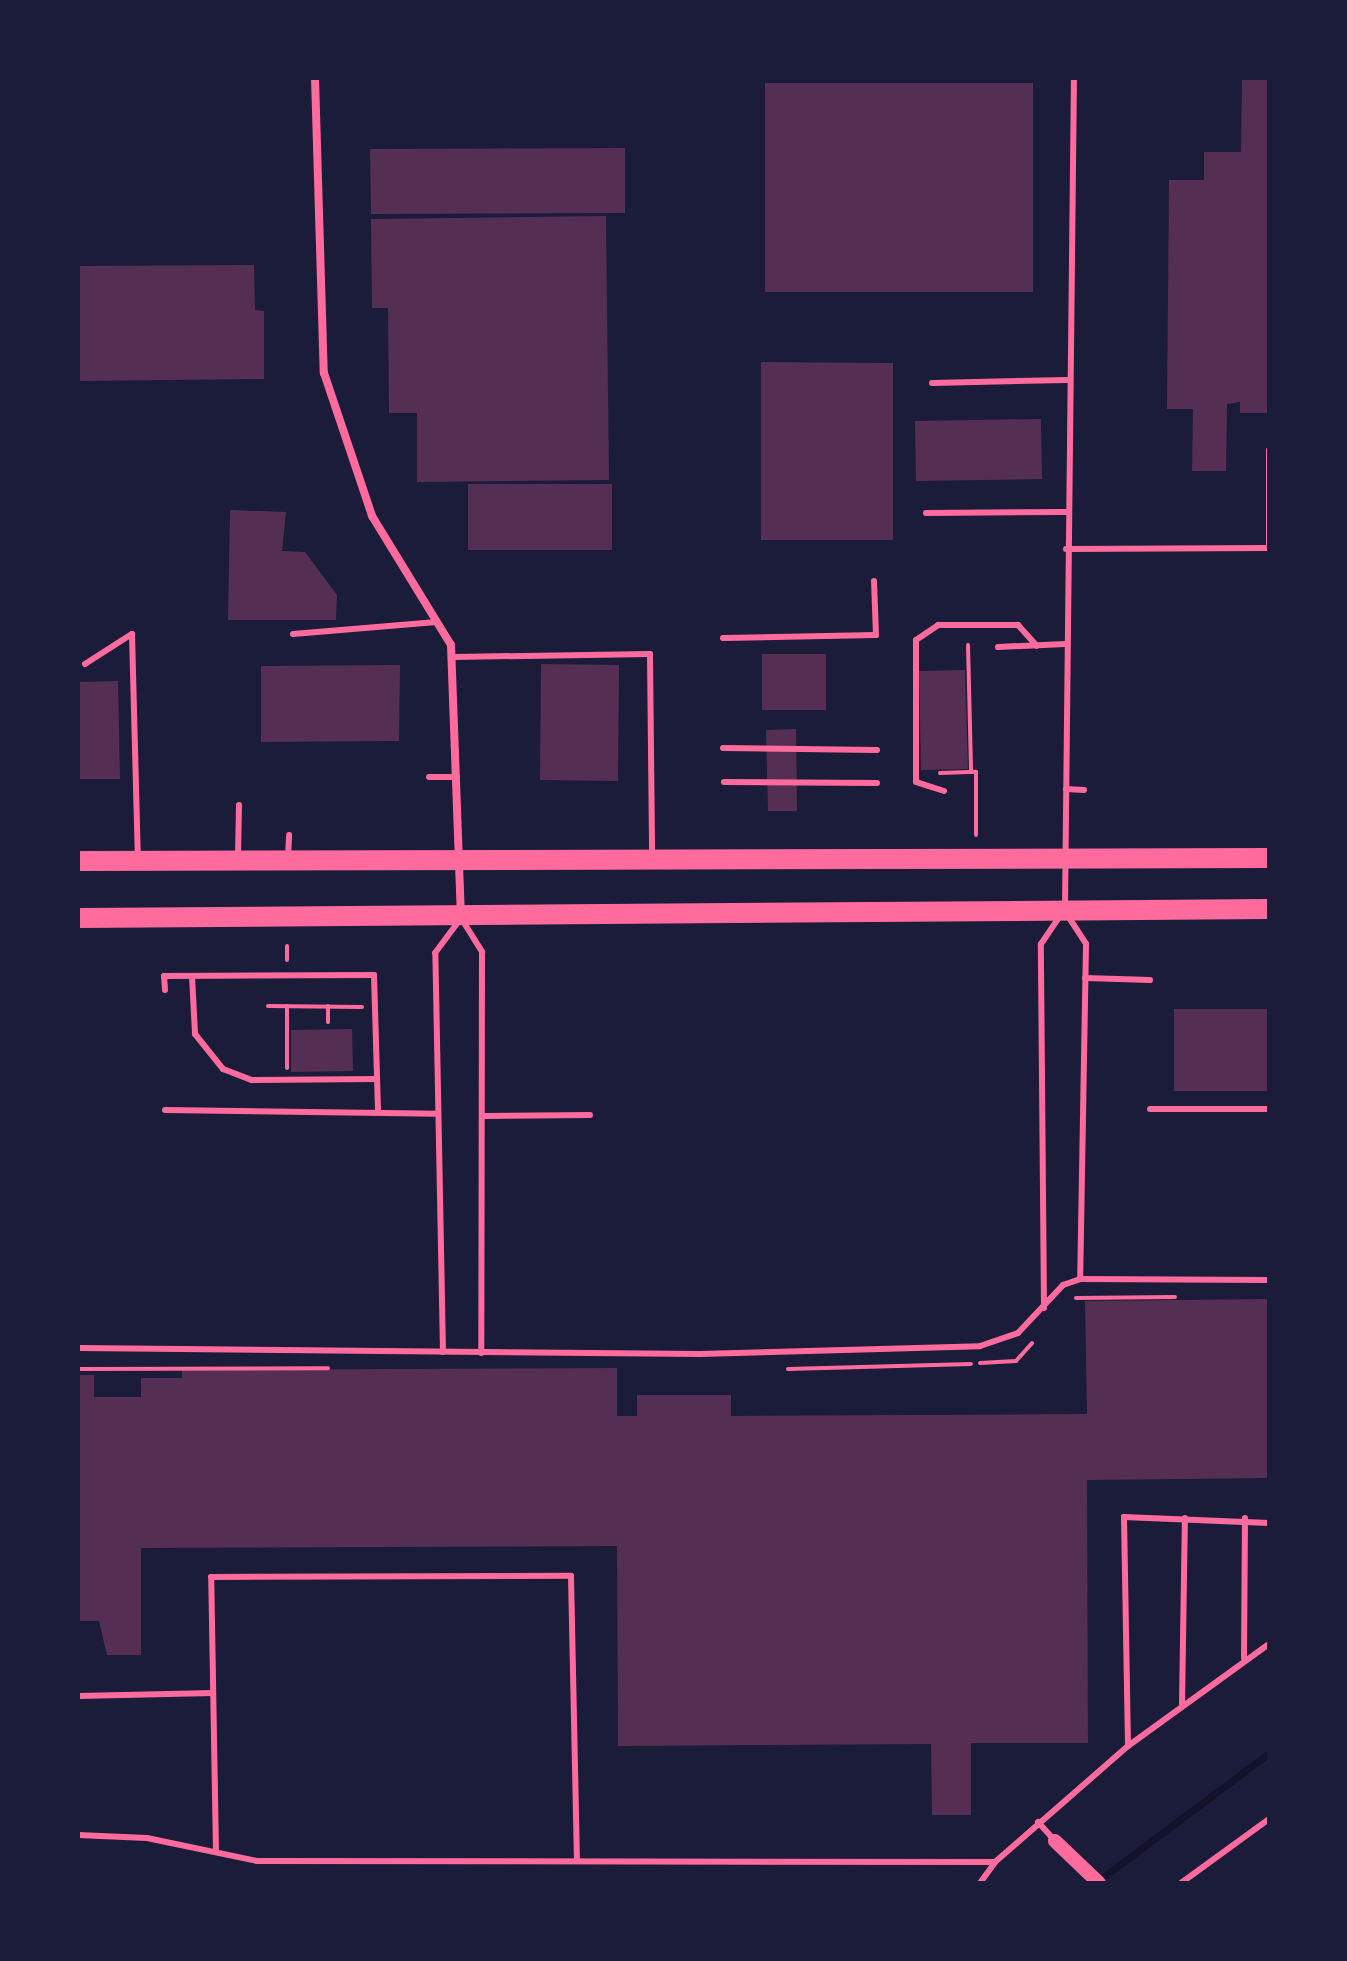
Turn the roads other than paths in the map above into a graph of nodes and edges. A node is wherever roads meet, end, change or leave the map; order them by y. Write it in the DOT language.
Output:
graph roads {
  1 [pos="315,78"];
  2 [pos="1074,78"];
  3 [pos="1067,380"];
  4 [pos="932,383"];
  5 [pos="1269,450"];
  6 [pos="1066,512"];
  7 [pos="926,513"];
  8 [pos="1269,547"];
  9 [pos="1066,549"];
  10 [pos="874,581"];
  11 [pos="441,622"];
  12 [pos="293,634"];
  13 [pos="723,638"];
  14 [pos="1065,644"];
  15 [pos="1037,646"];
  16 [pos="998,647"];
  17 [pos="454,657"];
  18 [pos="85,664"];
  19 [pos="723,748"];
  20 [pos="877,750"];
  21 [pos="429,777"];
  22 [pos="459,777"];
  23 [pos="724,782"];
  24 [pos="877,783"];
  25 [pos="1066,789"];
  26 [pos="1084,790"];
  27 [pos="944,791"];
  28 [pos="239,805"];
  29 [pos="289,835"];
  30 [pos="1269,858"];
  31 [pos="461,859"];
  32 [pos="288,860"];
  33 [pos="652,860"];
  34 [pos="1066,860"];
  35 [pos="78,861"];
  36 [pos="138,861"];
  37 [pos="237,861"];
  38 [pos="1269,909"];
  39 [pos="1064,910"];
  40 [pos="78,918"];
  41 [pos="461,918"];
  42 [pos="192,976"];
  43 [pos="1085,978"];
  44 [pos="1150,980"];
  45 [pos="165,990"];
  46 [pos="377,1079"];
  47 [pos="1150,1109"];
  48 [pos="1269,1109"];
  49 [pos="165,1110"];
  50 [pos="378,1112"];
  51 [pos="438,1114"];
  52 [pos="590,1115"];
  53 [pos="485,1116"];
  54 [pos="1080,1279"];
  55 [pos="1269,1280"];
  56 [pos="1044,1308"];
  57 [pos="78,1348"];
  58 [pos="443,1352"];
  59 [pos="481,1353"];
  60 [pos="1185,1518"];
  61 [pos="1245,1518"];
  62 [pos="1269,1523"];
  63 [pos="1269,1644"];
  64 [pos="1244,1658"];
  65 [pos="213,1693"];
  66 [pos="78,1696"];
  67 [pos="1182,1704"];
  68 [pos="1128,1746"];
  69 [pos="1269,1819"];
  70 [pos="1038,1822"];
  71 [pos="78,1835"];
  72 [pos="1055,1841"];
  73 [pos="216,1852"];
  74 [pos="577,1859"];
  75 [pos="995,1862"];
  76 [pos="980,1883"];
  77 [pos="1099,1883"];
  78 [pos="1181,1883"];
  1 -- 11 [label="street"];
  2 -- 3 [label="lane"];
  3 -- 4 [label="lane"];
  3 -- 6 [label="lane"];
  5 -- 8 [label="lane"];
  6 -- 7 [label="lane"];
  6 -- 9 [label="lane"];
  8 -- 9 [label="lane"];
  9 -- 14 [label="lane"];
  10 -- 13 [label="lane"];
  11 -- 12 [label="lane"];
  11 -- 17 [label="street"];
  14 -- 15 [label="lane"];
  14 -- 25 [label="lane"];
  15 -- 16 [label="lane"];
  15 -- 27 [label="lane"];
  17 -- 22 [label="street"];
  17 -- 33 [label="lane"];
  18 -- 36 [label="lane"];
  19 -- 20 [label="lane"];
  21 -- 22 [label="lane"];
  22 -- 31 [label="street"];
  23 -- 24 [label="lane"];
  25 -- 26 [label="lane"];
  25 -- 34 [label="lane"];
  28 -- 37 [label="lane"];
  29 -- 32 [label="lane"];
  30 -- 34 [label="main road"];
  31 -- 32 [label="main road"];
  31 -- 33 [label="main road"];
  31 -- 41 [label="street"];
  32 -- 37 [label="main road"];
  33 -- 34 [label="main road"];
  34 -- 39 [label="lane"];
  35 -- 36 [label="main road"];
  36 -- 37 [label="main road"];
  38 -- 39 [label="main road"];
  39 -- 41 [label="main road"];
  39 -- 43 [label="lane"];
  39 -- 56 [label="lane"];
  40 -- 41 [label="main road"];
  41 -- 51 [label="lane"];
  41 -- 53 [label="lane"];
  42 -- 45 [label="lane"];
  42 -- 46 [label="lane"];
  42 -- 46 [label="lane"];
  43 -- 44 [label="lane"];
  43 -- 54 [label="lane"];
  46 -- 50 [label="lane"];
  47 -- 48 [label="lane"];
  49 -- 50 [label="lane"];
  50 -- 51 [label="lane"];
  51 -- 58 [label="lane"];
  52 -- 53 [label="lane"];
  53 -- 59 [label="lane"];
  54 -- 55 [label="lane"];
  54 -- 56 [label="lane"];
  56 -- 59 [label="lane"];
  57 -- 58 [label="lane"];
  58 -- 59 [label="lane"];
  60 -- 61 [label="lane"];
  60 -- 67 [label="lane"];
  60 -- 68 [label="lane"];
  61 -- 62 [label="lane"];
  61 -- 64 [label="lane"];
  63 -- 64 [label="lane"];
  64 -- 67 [label="lane"];
  65 -- 66 [label="lane"];
  65 -- 73 [label="lane"];
  65 -- 74 [label="lane"];
  67 -- 68 [label="lane"];
  68 -- 70 [label="lane"];
  69 -- 78 [label="lane"];
  70 -- 72 [label="lane"];
  70 -- 75 [label="lane"];
  71 -- 73 [label="lane"];
  72 -- 77 [label="street"];
  73 -- 74 [label="lane"];
  74 -- 75 [label="lane"];
  75 -- 76 [label="lane"];
}
